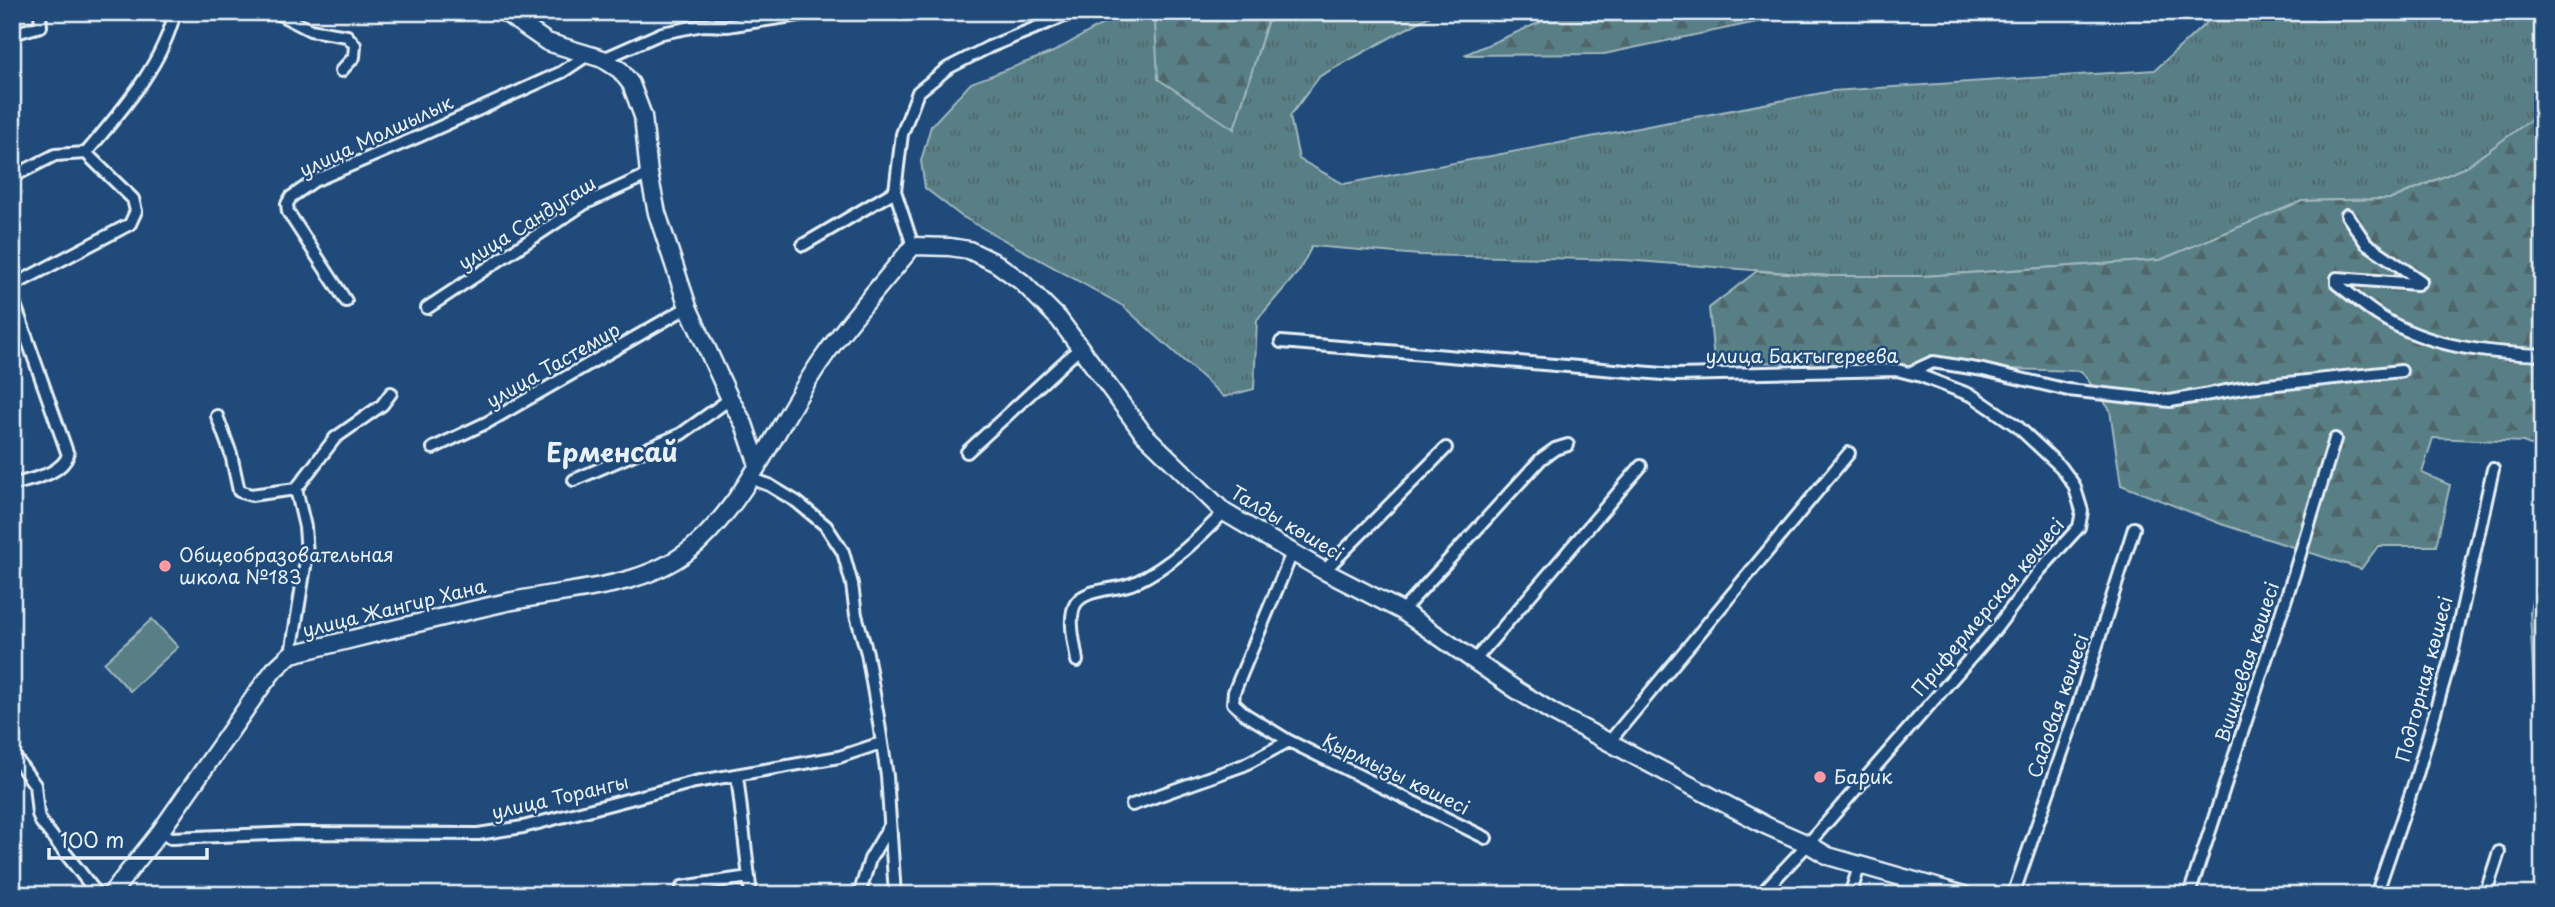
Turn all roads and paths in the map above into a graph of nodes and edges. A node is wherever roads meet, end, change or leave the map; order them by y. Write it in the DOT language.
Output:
graph roads {
  1 [pos="40,12"];
  2 [pos="175,12"];
  3 [pos="275,12"];
  4 [pos="504,12"];
  5 [pos="699,12"];
  6 [pos="1074,12"];
  7 [pos="812,13"];
  8 [pos="703,25"];
  9 [pos="12,34"];
  10 [pos="595,58"];
  11 [pos="341,71"];
  12 [pos="86,153"];
  13 [pos="649,174"];
  14 [pos="12,177"];
  15 [pos="895,191"];
  16 [pos="2347,215"];
  17 [pos="803,245"];
  18 [pos="913,246"];
  19 [pos="12,286"];
  20 [pos="12,296"];
  21 [pos="346,302"];
  22 [pos="688,307"];
  23 [pos="426,308"];
  24 [pos="1282,342"];
  25 [pos="1081,347"];
  26 [pos="2543,355"];
  27 [pos="2401,371"];
  28 [pos="1909,373"];
  29 [pos="391,393"];
  30 [pos="730,400"];
  31 [pos="217,416"];
  32 [pos="2335,439"];
  33 [pos="1568,445"];
  34 [pos="1446,448"];
  35 [pos="433,449"];
  36 [pos="967,452"];
  37 [pos="1849,453"];
  38 [pos="1641,466"];
  39 [pos="2493,468"];
  40 [pos="754,472"];
  41 [pos="574,480"];
  42 [pos="12,485"];
  43 [pos="296,489"];
  44 [pos="1224,512"];
  45 [pos="2134,528"];
  46 [pos="1292,553"];
  47 [pos="1324,571"];
  48 [pos="1402,611"];
  49 [pos="291,654"];
  50 [pos="1474,661"];
  51 [pos="1077,662"];
  52 [pos="1289,741"];
  53 [pos="1609,742"];
  54 [pos="881,743"];
  55 [pos="12,753"];
  56 [pos="737,775"];
  57 [pos="1132,805"];
  58 [pos="890,825"];
  59 [pos="160,832"];
  60 [pos="1486,838"];
  61 [pos="1808,844"];
  62 [pos="2499,852"];
  63 [pos="1859,867"];
  64 [pos="749,877"];
  65 [pos="682,887"];
  66 [pos="98,895"];
  67 [pos="110,895"];
  68 [pos="751,895"];
  69 [pos="859,895"];
  70 [pos="895,895"];
  71 [pos="1760,895"];
  72 [pos="1850,895"];
  73 [pos="1964,895"];
  74 [pos="2013,895"];
  75 [pos="2189,895"];
  76 [pos="2376,895"];
  77 [pos="2485,895"];
  1 -- 9 [label="street"];
  2 -- 12 [label="street"];
  3 -- 11 [label="street"];
  4 -- 10 [label="street"];
  5 -- 8 [label="street"];
  6 -- 15 [label="street"];
  7 -- 8 [label="street"];
  8 -- 10 [label="street"];
  10 -- 13 [label="street"];
  10 -- 21 [label="street, улица Молшылык"];
  12 -- 14 [label="street"];
  12 -- 19 [label="street"];
  13 -- 22 [label="street"];
  13 -- 23 [label="street, улица Сандугаш"];
  15 -- 17 [label="street"];
  15 -- 18 [label="street"];
  16 -- 26 [label="street"];
  18 -- 25 [label="street, Талды көшесі"];
  18 -- 40 [label="street, улица Жангир Хана"];
  20 -- 42 [label="street"];
  22 -- 30 [label="street"];
  22 -- 35 [label="street, улица Тастемир"];
  24 -- 28 [label="street, улица Бактыгереева"];
  25 -- 36 [label="street"];
  25 -- 44 [label="street, Талды көшесі"];
  27 -- 28 [label="street, улица Бактыгереева"];
  28 -- 61 [label="street, Прифермерская көшесі"];
  29 -- 43 [label="street"];
  30 -- 40 [label="street"];
  30 -- 41 [label="street"];
  31 -- 43 [label="street"];
  32 -- 75 [label="street, Вишневая көшесі"];
  33 -- 48 [label="street"];
  34 -- 47 [label="street"];
  37 -- 53 [label="street"];
  38 -- 50 [label="street"];
  39 -- 76 [label="street, Подгорная көшесі"];
  40 -- 49 [label="street, улица Жангир Хана"];
  40 -- 54 [label="street"];
  43 -- 49 [label="street"];
  44 -- 46 [label="street, Талды көшесі"];
  44 -- 51 [label="street"];
  45 -- 74 [label="street, Садовая көшесі"];
  46 -- 47 [label="street, Талды көшесі"];
  46 -- 52 [label="street, Қырмызы көшесі"];
  47 -- 48 [label="street, Талды көшесі"];
  48 -- 50 [label="street, Талды көшесі"];
  49 -- 59 [label="street, улица Жангир Хана"];
  50 -- 53 [label="street, Талды көшесі"];
  52 -- 57 [label="street"];
  52 -- 60 [label="street, Қырмызы көшесі"];
  53 -- 61 [label="street, Талды көшесі"];
  54 -- 56 [label="street, улица Торангы"];
  54 -- 58 [label="street"];
  55 -- 66 [label="street"];
  56 -- 59 [label="street, улица Торангы"];
  56 -- 64 [label="street"];
  58 -- 69 [label="street"];
  58 -- 70 [label="street"];
  59 -- 67 [label="street, улица Жангир Хана"];
  61 -- 63 [label="street, Талды көшесі"];
  61 -- 71 [label="street, Прифермерская көшесі"];
  62 -- 77 [label="street"];
  63 -- 72 [label="street"];
  63 -- 73 [label="street, Талды көшесі"];
  64 -- 65 [label="street"];
  64 -- 68 [label="street"];
}
